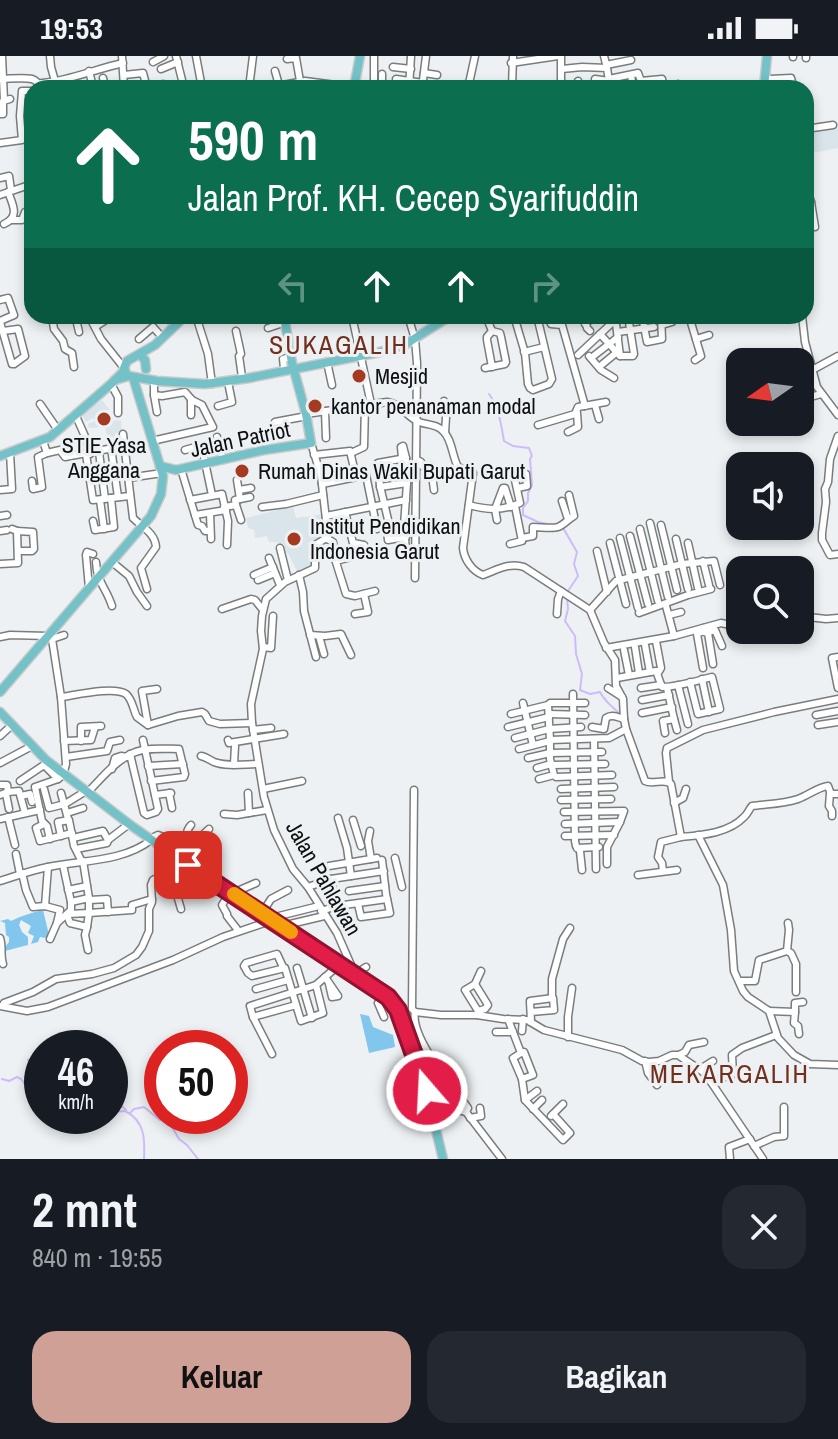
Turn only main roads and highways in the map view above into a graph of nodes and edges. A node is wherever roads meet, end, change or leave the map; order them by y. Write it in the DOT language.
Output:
graph roads {
  1 [pos="360,56"];
  2 [pos="769,56"];
  3 [pos="357,80"];
  4 [pos="767,80"];
  5 [pos="176,324"];
  6 [pos="286,324"];
  7 [pos="432,324"];
  8 [pos="360,353"];
  9 [pos="287,366"];
  10 [pos="140,372"];
  11 [pos="245,377"];
  12 [pos="212,383"];
  13 [pos="5,454"];
  14 [pos="161,470"];
  15 [pos="179,470"];
  16 [pos="163,483"];
  17 [pos="0,692"];
  18 [pos="0,712"];
  19 [pos="443,1159"];
  1 -- 3 [label="main road"];
  2 -- 4 [label="main road"];
  5 -- 10 [label="main road"];
  6 -- 9 [label="main road"];
  7 -- 8 [label="main road"];
  8 -- 9 [label="main road"];
  8 -- 9 [label="main road"];
  9 -- 11 [label="main road"];
  9 -- 15 [label="main road, Jalan Patriot"];
  10 -- 12 [label="main road"];
  10 -- 13 [label="main road"];
  10 -- 14 [label="main road"];
  11 -- 12 [label="main road"];
  11 -- 12 [label="main road"];
  14 -- 15 [label="main road, Jalan Patriot"];
  14 -- 16 [label="main road"];
  15 -- 16 [label="main road, Jalan Patriot"];
  16 -- 17 [label="main road"];
  18 -- 19 [label="main road"];
}
